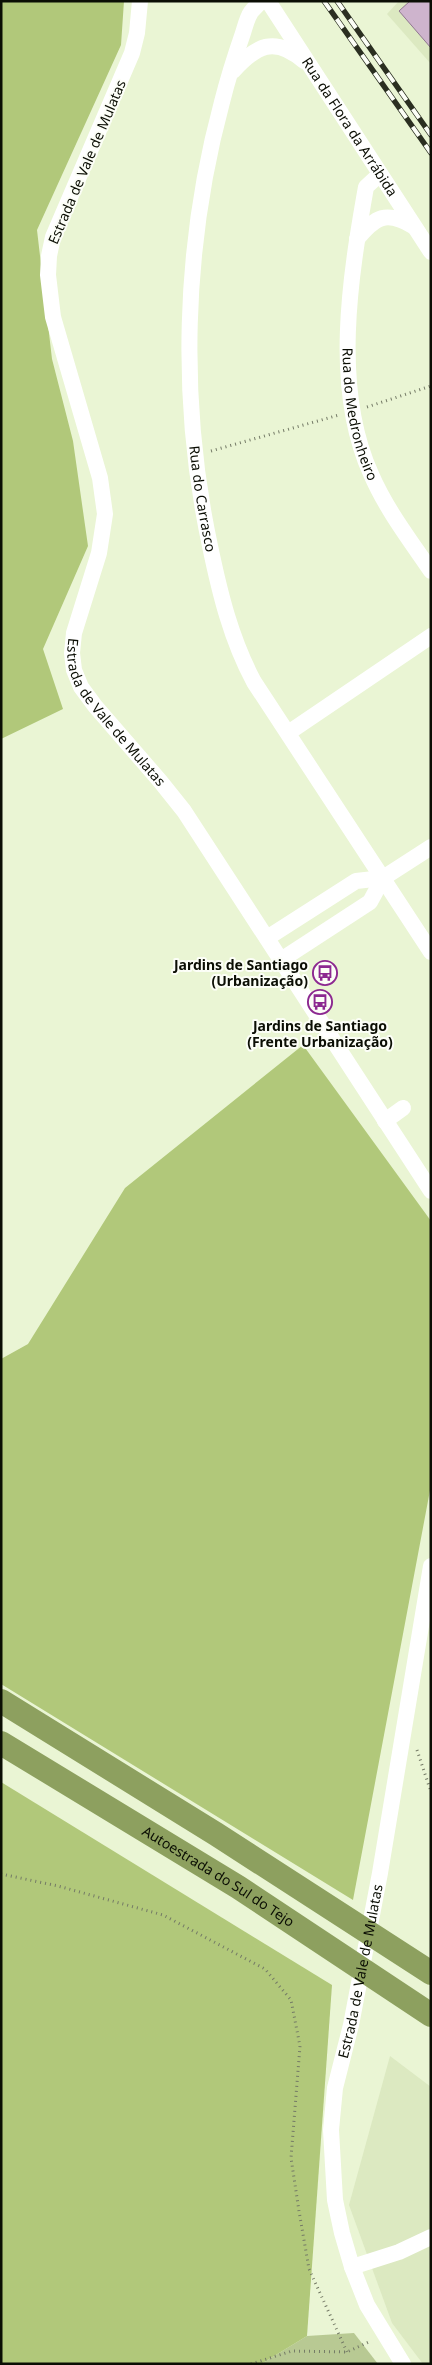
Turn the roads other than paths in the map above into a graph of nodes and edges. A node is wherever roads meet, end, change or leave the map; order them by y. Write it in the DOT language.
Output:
graph roads {
  1 [pos="140,1"];
  2 [pos="261,1"];
  3 [pos="268,1"];
  4 [pos="309,66"];
  5 [pos="228,76"];
  6 [pos="380,174"];
  7 [pos="414,227"];
  8 [pos="357,239"];
  9 [pos="431,252"];
  10 [pos="431,571"];
  11 [pos="431,636"];
  12 [pos="288,733"];
  13 [pos="431,847"];
  14 [pos="383,878"];
  15 [pos="295,920"];
  16 [pos="267,938"];
  17 [pos="309,942"];
  18 [pos="431,952"];
  19 [pos="281,960"];
  20 [pos="403,1108"];
  21 [pos="385,1121"];
  22 [pos="431,1191"];
  23 [pos="431,1566"];
  24 [pos="1,1701"];
  25 [pos="1,1743"];
  26 [pos="431,1973"];
  27 [pos="431,2015"];
  28 [pos="431,2237"];
  29 [pos="352,2267"];
  30 [pos="403,2364"];
  1 -- 16 [label="street, Estrada de Vale de Mulatas"];
  2 -- 5 [label="street, Rua do Carrasco"];
  3 -- 4 [label="street, Rua da Flora da Arrábida"];
  4 -- 5 [label="street"];
  4 -- 6 [label="street, Rua da Flora da Arrábida"];
  5 -- 12 [label="street, Rua do Carrasco"];
  6 -- 7 [label="street, Rua da Flora da Arrábida"];
  6 -- 8 [label="street, Rua do Medronheiro"];
  7 -- 8 [label="street"];
  7 -- 9 [label="street, Rua da Flora da Arrábida"];
  8 -- 10 [label="street, Rua do Medronheiro"];
  11 -- 12 [label="street"];
  12 -- 14 [label="street, Rua do Carrasco"];
  13 -- 14 [label="street"];
  14 -- 15 [label="street"];
  14 -- 17 [label="street"];
  14 -- 18 [label="street, Rua do Carrasco"];
  15 -- 16 [label="street"];
  15 -- 17 [label="street"];
  16 -- 19 [label="street, Estrada de Vale de Mulatas"];
  17 -- 19 [label="street"];
  19 -- 21 [label="street, Estrada de Vale de Mulatas"];
  20 -- 21 [label="street"];
  21 -- 22 [label="street, Estrada de Vale de Mulatas"];
  23 -- 29 [label="street, Estrada de Vale de Mulatas"];
  24 -- 26 [label="highway"];
  25 -- 27 [label="highway, Autoestrada do Sul do Tejo"];
  28 -- 29 [label="street"];
  29 -- 30 [label="street, Estrada de Vale de Mulatas"];
}
